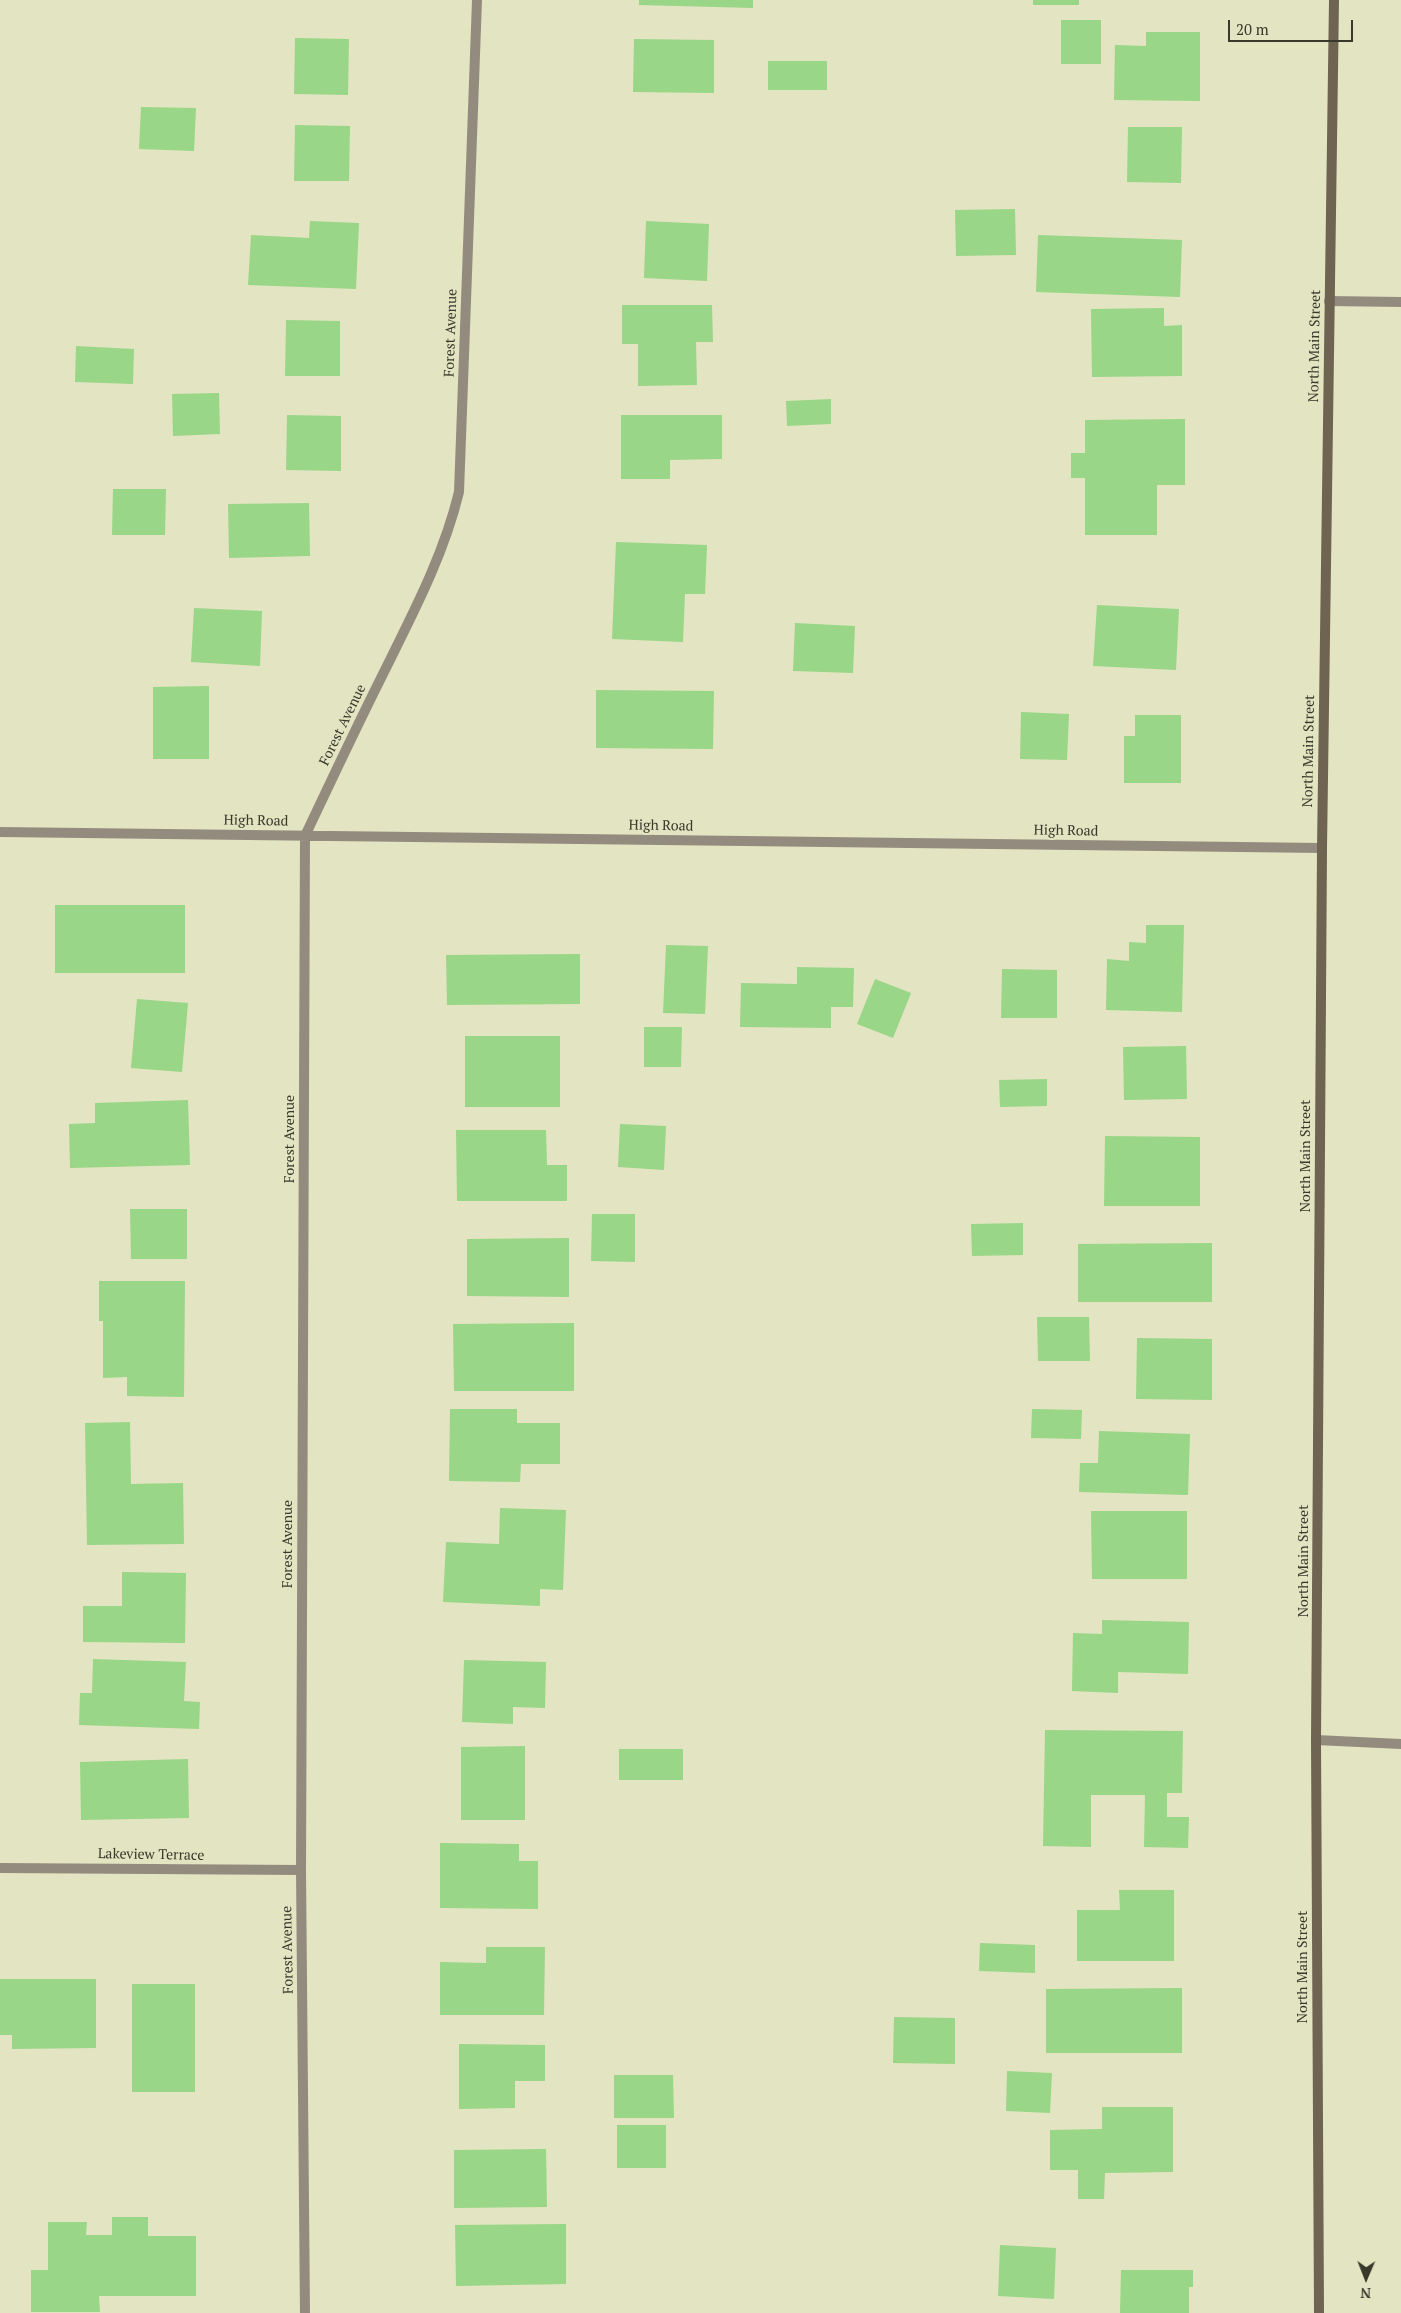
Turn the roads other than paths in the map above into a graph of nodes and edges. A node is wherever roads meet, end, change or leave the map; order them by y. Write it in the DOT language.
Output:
graph roads {
  1 [pos="477,0"];
  2 [pos="1334,0"];
  3 [pos="1329,301"];
  4 [pos="1401,302"];
  5 [pos="0,832"];
  6 [pos="305,836"];
  7 [pos="1322,848"];
  8 [pos="1316,1740"];
  9 [pos="1401,1744"];
  10 [pos="0,1868"];
  11 [pos="301,1870"];
  12 [pos="305,2313"];
  13 [pos="1319,2313"];
  1 -- 6 [label="street, Forest Avenue"];
  2 -- 3 [label="street, North Main Street"];
  3 -- 4 [label="street"];
  3 -- 7 [label="street, North Main Street"];
  5 -- 6 [label="street, High Road"];
  6 -- 7 [label="street, High Road"];
  6 -- 11 [label="street, Forest Avenue"];
  7 -- 8 [label="street, North Main Street"];
  8 -- 9 [label="street"];
  8 -- 13 [label="street, North Main Street"];
  10 -- 11 [label="street, Lakeview Terrace"];
  11 -- 12 [label="street, Forest Avenue"];
}
